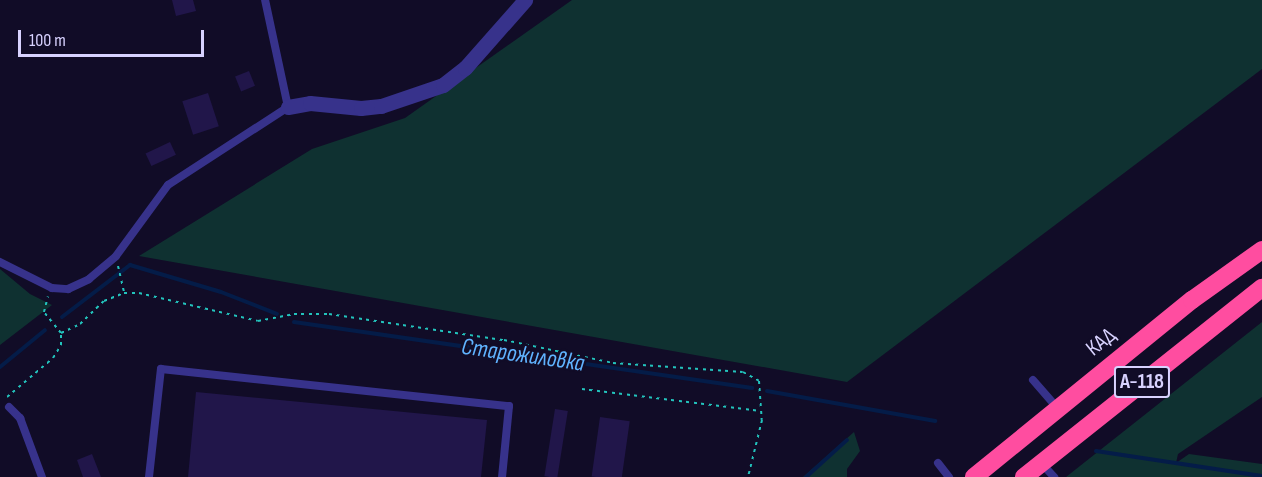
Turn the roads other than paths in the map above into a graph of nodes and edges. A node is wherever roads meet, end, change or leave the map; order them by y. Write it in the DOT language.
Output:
graph roads {
  1 [pos="265,0"];
  2 [pos="525,0"];
  3 [pos="288,107"];
  4 [pos="1262,250"];
  5 [pos="0,262"];
  6 [pos="1262,288"];
  7 [pos="1033,380"];
  8 [pos="9,407"];
  9 [pos="1057,408"];
  10 [pos="938,463"];
  11 [pos="1041,463"];
  12 [pos="42,477"];
  13 [pos="149,477"];
  14 [pos="502,477"];
  15 [pos="949,477"];
  16 [pos="974,477"];
  17 [pos="1024,477"];
  18 [pos="1054,477"];
  1 -- 3 [label="lane"];
  2 -- 3 [label="street"];
  3 -- 5 [label="lane"];
  4 -- 9 [label="highway, КАД / А-118"];
  6 -- 11 [label="highway, А-118"];
  7 -- 9 [label="lane"];
  8 -- 12 [label="lane"];
  9 -- 16 [label="highway, КАД / А-118"];
  10 -- 15 [label="lane"];
  11 -- 17 [label="highway, А-118"];
  11 -- 18 [label="lane"];
  13 -- 14 [label="lane"];
}
